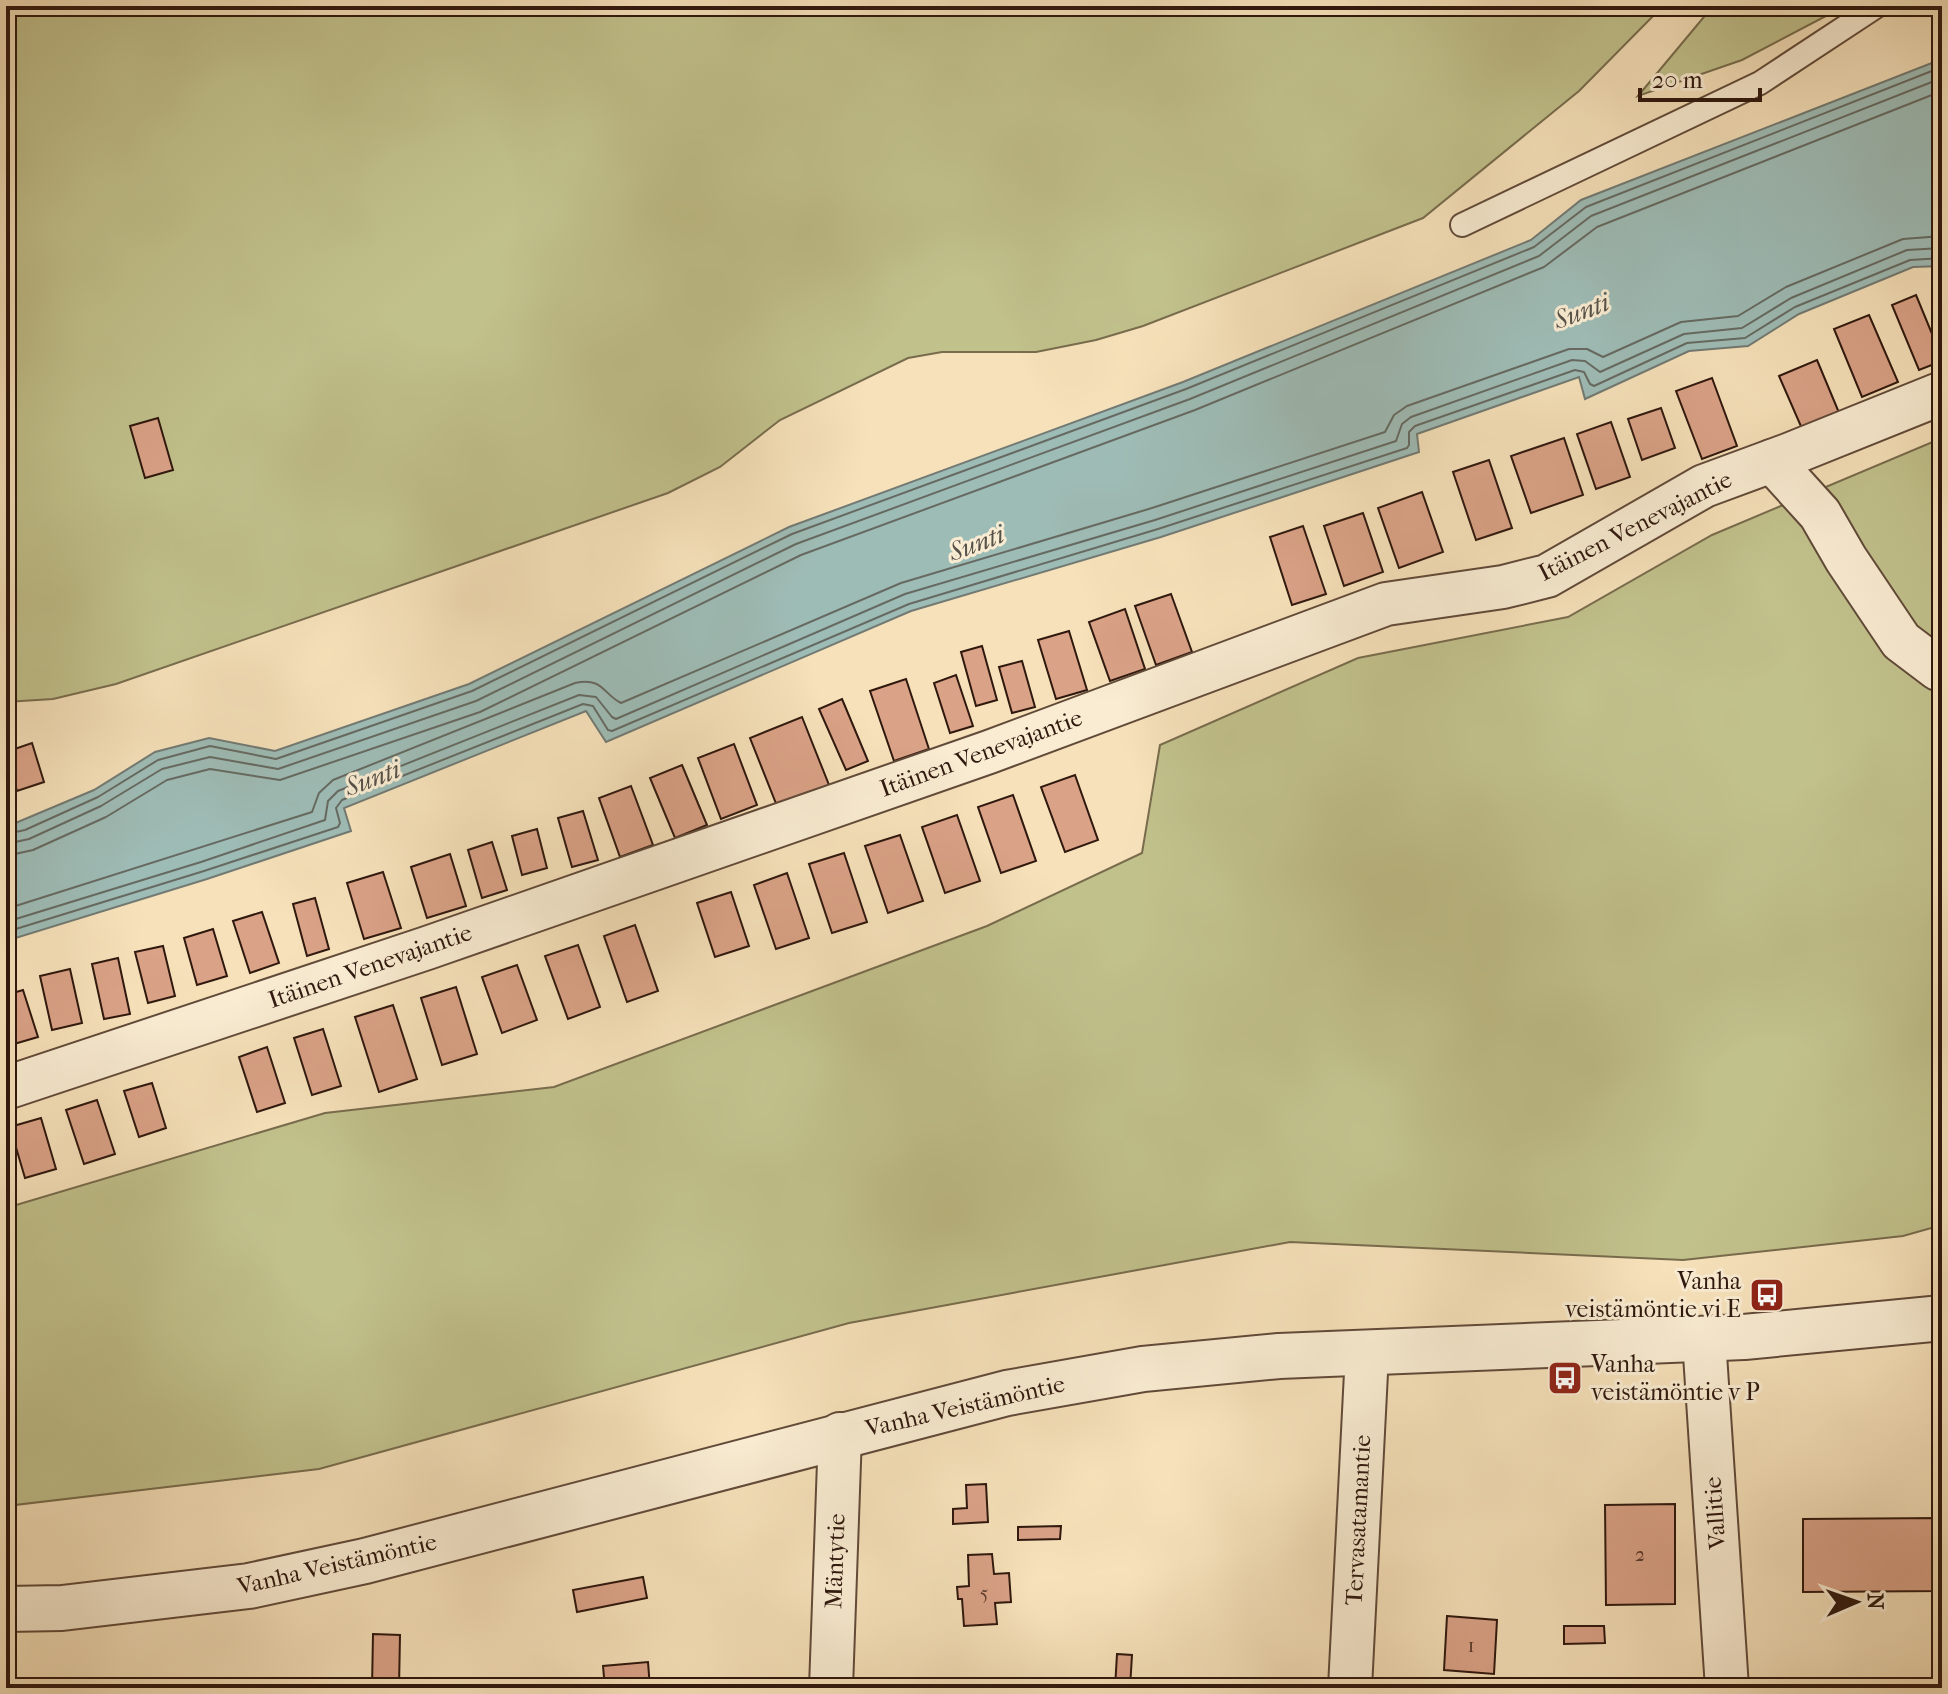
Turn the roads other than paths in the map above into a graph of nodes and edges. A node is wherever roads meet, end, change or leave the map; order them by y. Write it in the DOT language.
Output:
graph roads {
  1 [pos="1878,6"];
  2 [pos="1462,225"];
  3 [pos="1942,393"];
  4 [pos="1772,461"];
  5 [pos="1941,670"];
  6 [pos="6,1088"];
  7 [pos="1942,1318"];
  8 [pos="1704,1339"];
  9 [pos="1367,1353"];
  10 [pos="840,1434"];
  11 [pos="6,1609"];
  12 [pos="831,1688"];
  13 [pos="1350,1688"];
  14 [pos="1727,1688"];
  1 -- 2 [label="lane"];
  3 -- 4 [label="street, Itäinen Venevajantie"];
  4 -- 5 [label="street"];
  4 -- 6 [label="street, Itäinen Venevajantie"];
  7 -- 8 [label="street, Vanha Veistämöntie"];
  8 -- 9 [label="street, Vanha Veistämöntie"];
  8 -- 14 [label="street, Vallitie"];
  9 -- 10 [label="street, Vanha Veistämöntie"];
  9 -- 13 [label="street, Tervasatamantie"];
  10 -- 11 [label="street, Vanha Veistämöntie"];
  10 -- 12 [label="street, Mäntytie"];
}
